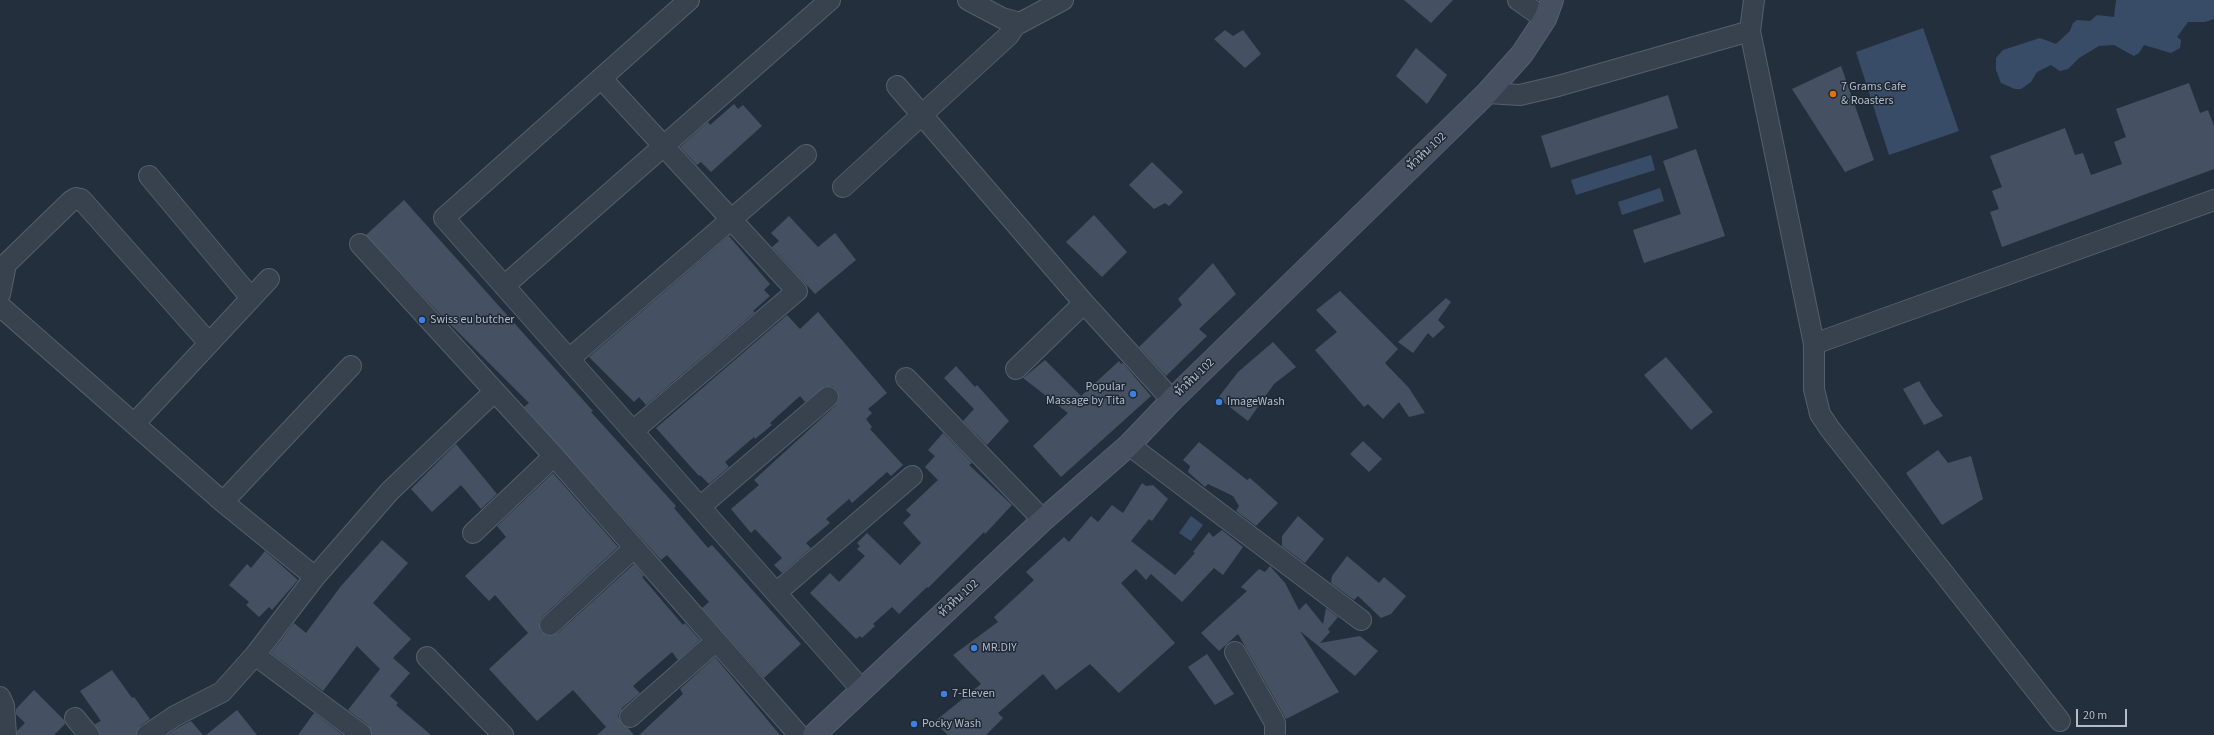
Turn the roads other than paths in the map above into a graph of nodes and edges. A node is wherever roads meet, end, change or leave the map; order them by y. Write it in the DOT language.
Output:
graph roads {
  1 [pos="689,0"];
  2 [pos="830,0"];
  3 [pos="968,0"];
  4 [pos="1063,0"];
  5 [pos="1518,0"];
  6 [pos="1754,0"];
  7 [pos="1549,9"];
  8 [pos="1017,23"];
  9 [pos="1750,32"];
  10 [pos="601,78"];
  11 [pos="897,86"];
  12 [pos="1487,93"];
  13 [pos="923,116"];
  14 [pos="664,146"];
  15 [pos="806,155"];
  16 [pos="149,176"];
  17 [pos="843,187"];
  18 [pos="2214,200"];
  19 [pos="731,220"];
  20 [pos="360,244"];
  21 [pos="269,279"];
  22 [pos="504,286"];
  23 [pos="0,294"];
  24 [pos="251,298"];
  25 [pos="1084,303"];
  26 [pos="0,306"];
  27 [pos="209,343"];
  28 [pos="1814,344"];
  29 [pos="568,359"];
  30 [pos="351,366"];
  31 [pos="1016,369"];
  32 [pos="906,378"];
  33 [pos="494,392"];
  34 [pos="828,397"];
  35 [pos="1172,400"];
  36 [pos="134,424"];
  37 [pos="633,431"];
  38 [pos="1129,445"];
  39 [pos="554,456"];
  40 [pos="912,476"];
  41 [pos="223,502"];
  42 [pos="700,507"];
  43 [pos="1043,520"];
  44 [pos="473,533"];
  45 [pos="634,548"];
  46 [pos="315,576"];
  47 [pos="776,593"];
  48 [pos="1361,620"];
  49 [pos="550,625"];
  50 [pos="715,642"];
  51 [pos="1235,652"];
  52 [pos="255,655"];
  53 [pos="427,657"];
  54 [pos="862,690"];
  55 [pos="0,697"];
  56 [pos="630,717"];
  57 [pos="75,718"];
  58 [pos="2060,722"];
  59 [pos="361,734"];
  60 [pos="6,735"];
  61 [pos="89,735"];
  62 [pos="148,735"];
  63 [pos="503,735"];
  64 [pos="799,735"];
  65 [pos="814,735"];
  66 [pos="1274,735"];
  1 -- 10 [label="street"];
  2 -- 14 [label="street"];
  3 -- 8 [label="street"];
  4 -- 8 [label="street"];
  5 -- 7 [label="street"];
  6 -- 9 [label="street"];
  7 -- 12 [label="street, หัวหิน 102"];
  8 -- 13 [label="street"];
  9 -- 12 [label="street"];
  9 -- 28 [label="street"];
  10 -- 14 [label="street"];
  10 -- 22 [label="street"];
  11 -- 13 [label="street"];
  12 -- 35 [label="street, หัวหิน 102"];
  13 -- 17 [label="street"];
  13 -- 25 [label="street"];
  14 -- 19 [label="street"];
  14 -- 22 [label="street"];
  15 -- 19 [label="street"];
  16 -- 24 [label="street"];
  18 -- 28 [label="street"];
  19 -- 29 [label="street"];
  19 -- 37 [label="street"];
  20 -- 33 [label="street"];
  21 -- 24 [label="street"];
  22 -- 29 [label="street"];
  23 -- 27 [label="street"];
  24 -- 27 [label="street"];
  25 -- 31 [label="street"];
  25 -- 35 [label="street"];
  26 -- 36 [label="street"];
  27 -- 36 [label="street"];
  28 -- 58 [label="street"];
  29 -- 37 [label="street"];
  30 -- 41 [label="street"];
  32 -- 43 [label="street"];
  33 -- 39 [label="street"];
  33 -- 46 [label="street"];
  34 -- 42 [label="street"];
  35 -- 38 [label="street, หัวหิน 102"];
  36 -- 41 [label="street"];
  37 -- 42 [label="street"];
  38 -- 43 [label="street, หัวหิน 102"];
  38 -- 48 [label="street"];
  39 -- 44 [label="street"];
  39 -- 45 [label="street"];
  40 -- 47 [label="street"];
  41 -- 46 [label="street"];
  42 -- 47 [label="street"];
  43 -- 54 [label="street, หัวหิน 102"];
  45 -- 49 [label="street"];
  45 -- 50 [label="street"];
  46 -- 52 [label="street"];
  47 -- 54 [label="street"];
  50 -- 56 [label="street"];
  50 -- 64 [label="street"];
  51 -- 66 [label="street"];
  52 -- 59 [label="street"];
  52 -- 62 [label="street"];
  53 -- 63 [label="street"];
  54 -- 65 [label="street, หัวหิน 102"];
  55 -- 60 [label="street"];
  57 -- 61 [label="street"];
}
